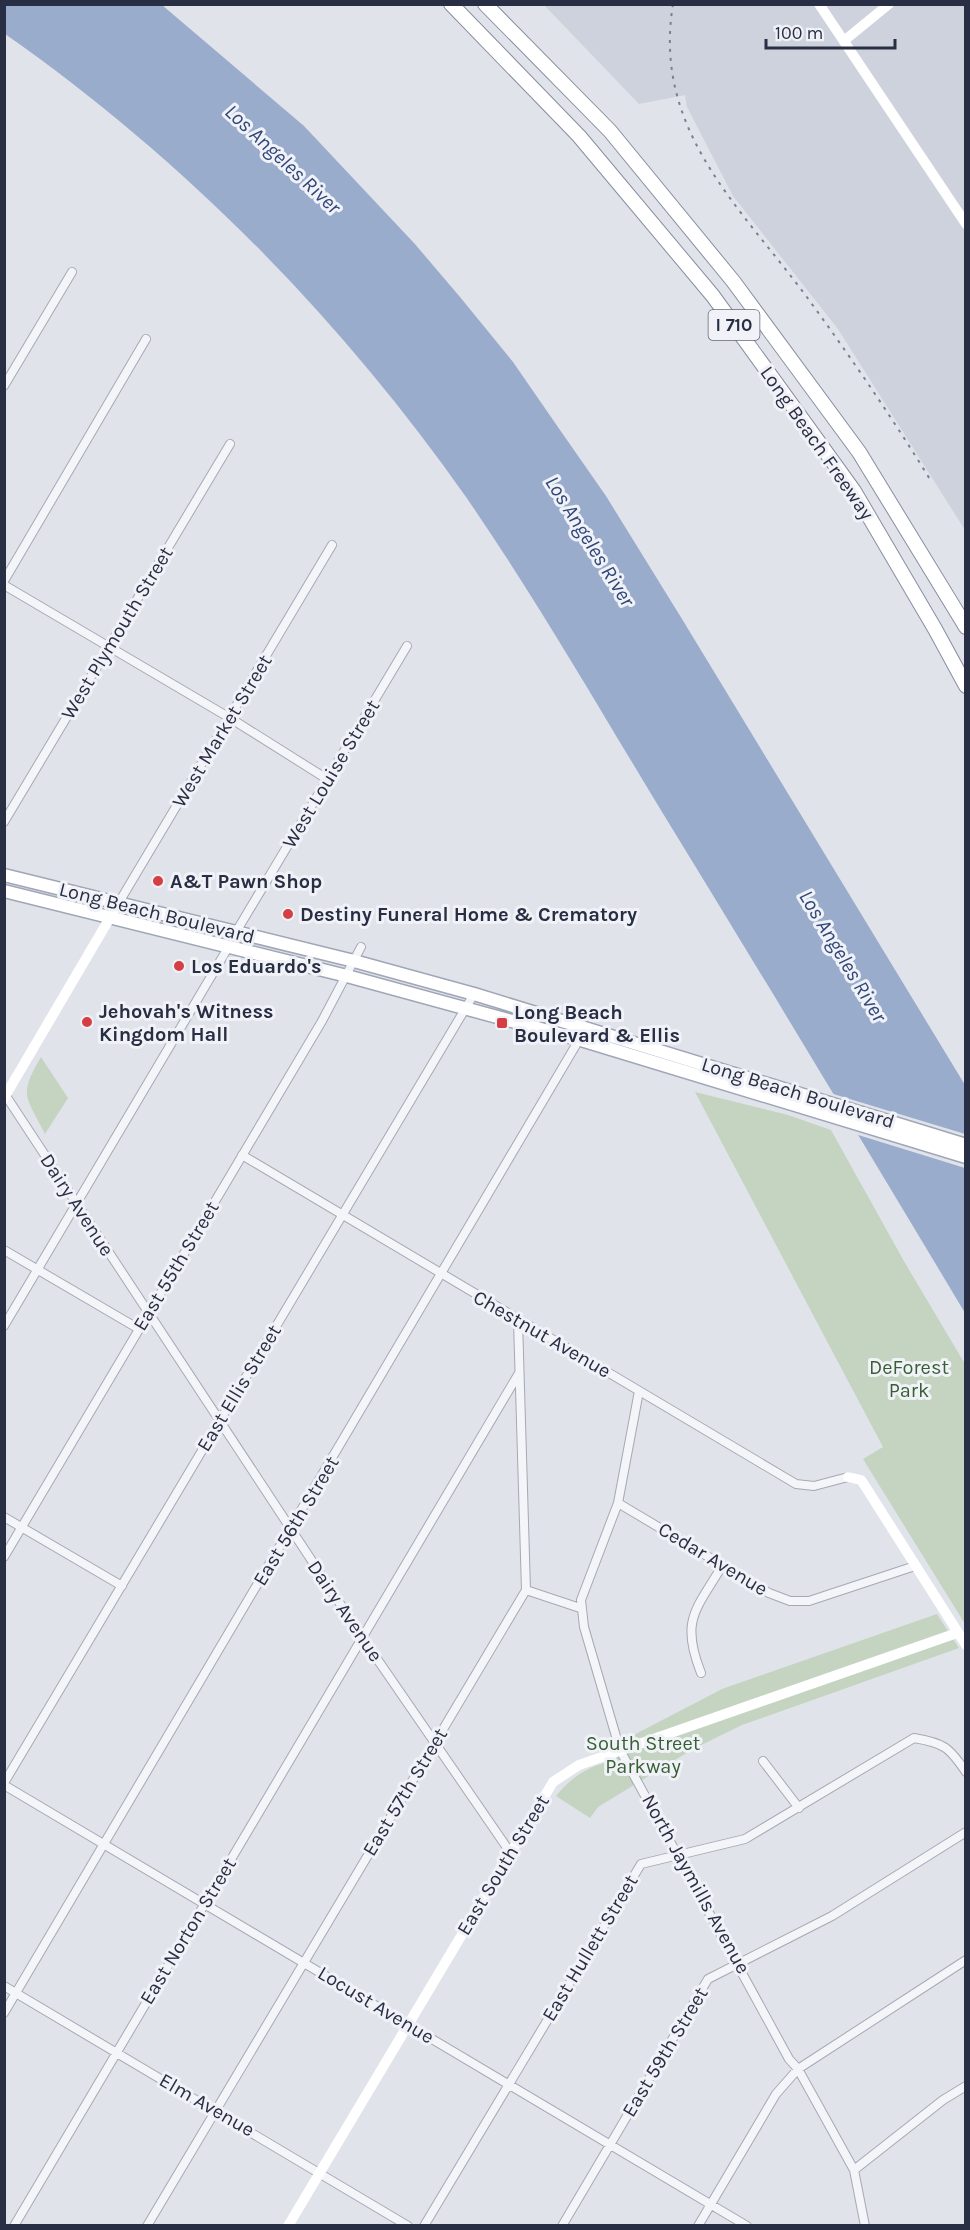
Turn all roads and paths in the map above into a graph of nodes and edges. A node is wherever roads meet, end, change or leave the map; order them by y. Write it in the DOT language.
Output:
graph roads {
  1 [pos="451,4"];
  2 [pos="485,4"];
  3 [pos="819,4"];
  4 [pos="889,4"];
  5 [pos="845,40"];
  6 [pos="966,224"];
  7 [pos="72,272"];
  8 [pos="146,339"];
  9 [pos="4,386"];
  10 [pos="230,444"];
  11 [pos="332,545"];
  12 [pos="4,581"];
  13 [pos="4,585"];
  14 [pos="966,627"];
  15 [pos="108,646"];
  16 [pos="407,646"];
  17 [pos="966,686"];
  18 [pos="230,718"];
  19 [pos="327,779"];
  20 [pos="4,822"];
  21 [pos="4,875"];
  22 [pos="4,891"];
  23 [pos="118,904"];
  24 [pos="110,916"];
  25 [pos="236,932"];
  26 [pos="229,946"];
  27 [pos="361,946"];
  28 [pos="354,961"];
  29 [pos="347,976"];
  30 [pos="474,994"];
  31 [pos="465,1009"];
  32 [pos="586,1028"];
  33 [pos="581,1040"];
  34 [pos="5,1097"];
  35 [pos="966,1145"];
  36 [pos="242,1155"];
  37 [pos="966,1157"];
  38 [pos="76,1204"];
  39 [pos="342,1215"];
  40 [pos="4,1250"];
  41 [pos="38,1269"];
  42 [pos="442,1275"];
  43 [pos="148,1314"];
  44 [pos="518,1321"];
  45 [pos="4,1326"];
  46 [pos="139,1329"];
  47 [pos="519,1373"];
  48 [pos="639,1390"];
  49 [pos="220,1420"];
  50 [pos="848,1477"];
  51 [pos="618,1503"];
  52 [pos="4,1517"];
  53 [pos="22,1528"];
  54 [pos="291,1530"];
  55 [pos="4,1557"];
  56 [pos="722,1566"];
  57 [pos="915,1566"];
  58 [pos="122,1586"];
  59 [pos="526,1590"];
  60 [pos="580,1608"];
  61 [pos="957,1632"];
  62 [pos="362,1637"];
  63 [pos="966,1645"];
  64 [pos="701,1673"];
  65 [pos="434,1742"];
  66 [pos="620,1750"];
  67 [pos="763,1761"];
  68 [pos="966,1772"];
  69 [pos="4,1784"];
  70 [pos="799,1808"];
  71 [pos="966,1832"];
  72 [pos="105,1844"];
  73 [pos="510,1852"];
  74 [pos="679,1855"];
  75 [pos="204,1903"];
  76 [pos="966,1960"];
  77 [pos="304,1962"];
  78 [pos="739,1962"];
  79 [pos="4,1986"];
  80 [pos="16,1993"];
  81 [pos="4,2013"];
  82 [pos="408,2024"];
  83 [pos="117,2052"];
  84 [pos="798,2069"];
  85 [pos="508,2084"];
  86 [pos="966,2086"];
  87 [pos="215,2111"];
  88 [pos="610,2144"];
  89 [pos="854,2170"];
  90 [pos="320,2172"];
  91 [pos="711,2204"];
  92 [pos="863,2225"];
  93 [pos="14,2226"];
  94 [pos="147,2226"];
  95 [pos="288,2226"];
  96 [pos="408,2226"];
  97 [pos="424,2226"];
  98 [pos="562,2226"];
  99 [pos="699,2226"];
  100 [pos="747,2226"];
  1 -- 17 [label="highway, Long Beach Freeway / I 710"];
  2 -- 14 [label="highway, Long Beach Freeway / I 710"];
  3 -- 5 [label="street"];
  4 -- 5 [label="street"];
  5 -- 6 [label="street"];
  7 -- 9 [label="street"];
  8 -- 12 [label="street"];
  10 -- 15 [label="street, West Plymouth Street"];
  11 -- 18 [label="street, West Market Street"];
  13 -- 15 [label="street"];
  15 -- 18 [label="street"];
  15 -- 20 [label="street, West Plymouth Street"];
  16 -- 19 [label="street, West Louise Street"];
  18 -- 19 [label="street"];
  18 -- 23 [label="street, West Market Street"];
  19 -- 25 [label="street, West Louise Street"];
  21 -- 23 [label="main road, Long Beach Boulevard"];
  22 -- 24 [label="main road, Long Beach Boulevard"];
  23 -- 24 [label="street, West Market Street"];
  23 -- 25 [label="main road, Long Beach Boulevard"];
  24 -- 26 [label="main road, Long Beach Boulevard"];
  24 -- 34 [label="street, West Market Street"];
  25 -- 28 [label="main road, Long Beach Boulevard"];
  26 -- 29 [label="main road, Long Beach Boulevard"];
  26 -- 38 [label="street"];
  27 -- 28 [label="street, East 55th Street"];
  28 -- 29 [label="street, East 55th Street"];
  28 -- 30 [label="main road, Long Beach Boulevard"];
  29 -- 31 [label="main road, Long Beach Boulevard"];
  29 -- 36 [label="street, East 55th Street"];
  30 -- 31 [label="street, East Ellis Street"];
  30 -- 32 [label="main road, Long Beach Boulevard"];
  31 -- 33 [label="main road, Long Beach Boulevard"];
  31 -- 39 [label="street, East Ellis Street"];
  32 -- 33 [label="street, East 56th Street"];
  32 -- 35 [label="main road, Long Beach Boulevard"];
  33 -- 37 [label="main road, Long Beach Boulevard"];
  33 -- 42 [label="street, East 56th Street"];
  34 -- 38 [label="street, Dairy Avenue"];
  36 -- 39 [label="street, Chestnut Avenue"];
  36 -- 43 [label="street, East 55th Street"];
  38 -- 41 [label="street"];
  38 -- 43 [label="street, Dairy Avenue"];
  39 -- 42 [label="street, Chestnut Avenue"];
  39 -- 49 [label="street, East Ellis Street"];
  40 -- 41 [label="street"];
  41 -- 45 [label="street"];
  41 -- 46 [label="street"];
  42 -- 44 [label="street, Chestnut Avenue"];
  42 -- 54 [label="street, East 56th Street"];
  43 -- 46 [label="street, East 55th Street"];
  43 -- 49 [label="street, Dairy Avenue"];
  44 -- 47 [label="street"];
  44 -- 48 [label="street, Chestnut Avenue"];
  46 -- 53 [label="street, East 55th Street"];
  47 -- 59 [label="street"];
  47 -- 62 [label="street, East Norton Street"];
  48 -- 50 [label="street, Chestnut Avenue"];
  48 -- 51 [label="street"];
  49 -- 54 [label="street, Dairy Avenue"];
  49 -- 58 [label="street, East Ellis Street"];
  50 -- 57 [label="street"];
  51 -- 56 [label="street, Cedar Avenue"];
  51 -- 60 [label="street"];
  52 -- 53 [label="street"];
  53 -- 55 [label="street, East 55th Street"];
  53 -- 58 [label="street"];
  54 -- 62 [label="street, Dairy Avenue"];
  54 -- 72 [label="street, East 56th Street"];
  56 -- 57 [label="street, Cedar Avenue"];
  56 -- 64 [label="street"];
  57 -- 61 [label="street"];
  58 -- 69 [label="street, East Ellis Street"];
  59 -- 60 [label="street"];
  59 -- 65 [label="street, East 57th Street"];
  60 -- 66 [label="street, North Jaymills Avenue"];
  61 -- 63 [label="street"];
  61 -- 66 [label="street, East South Street"];
  62 -- 65 [label="street, Dairy Avenue"];
  62 -- 75 [label="street, East Norton Street"];
  65 -- 73 [label="street, Dairy Avenue"];
  65 -- 77 [label="street, East 57th Street"];
  66 -- 73 [label="street, East South Street"];
  66 -- 74 [label="street, North Jaymills Avenue"];
  67 -- 70 [label="street"];
  68 -- 70 [label="street, East Hullett Street"];
  69 -- 72 [label="street, Locust Avenue"];
  70 -- 74 [label="street, East Hullett Street"];
  71 -- 78 [label="street, East 59th Street"];
  72 -- 75 [label="street, Locust Avenue"];
  72 -- 80 [label="street, East 56th Street"];
  73 -- 82 [label="street, East South Street"];
  74 -- 78 [label="street, North Jaymills Avenue"];
  74 -- 85 [label="street, East Hullett Street"];
  75 -- 77 [label="street, Locust Avenue"];
  75 -- 83 [label="street, East Norton Street"];
  76 -- 84 [label="street"];
  77 -- 82 [label="street, Locust Avenue"];
  77 -- 87 [label="street, East 57th Street"];
  78 -- 84 [label="street, North Jaymills Avenue"];
  78 -- 88 [label="street, East 59th Street"];
  79 -- 80 [label="street, Elm Avenue"];
  80 -- 81 [label="street, East 56th Street"];
  80 -- 83 [label="street, Elm Avenue"];
  82 -- 85 [label="street, Locust Avenue"];
  82 -- 90 [label="street, East South Street"];
  83 -- 87 [label="street, Elm Avenue"];
  83 -- 93 [label="street, East Norton Street"];
  84 -- 89 [label="street, North Jaymills Avenue"];
  84 -- 91 [label="street"];
  85 -- 88 [label="street, Locust Avenue"];
  85 -- 97 [label="street, East Hullett Street"];
  86 -- 89 [label="street"];
  87 -- 90 [label="street, Elm Avenue"];
  87 -- 94 [label="street, East 57th Street"];
  88 -- 91 [label="street, Locust Avenue"];
  88 -- 98 [label="street, East 59th Street"];
  89 -- 92 [label="street, North Jaymills Avenue"];
  90 -- 95 [label="street, East South Street"];
  90 -- 96 [label="street, Elm Avenue"];
  91 -- 99 [label="street"];
  91 -- 100 [label="street, Locust Avenue"];
}
